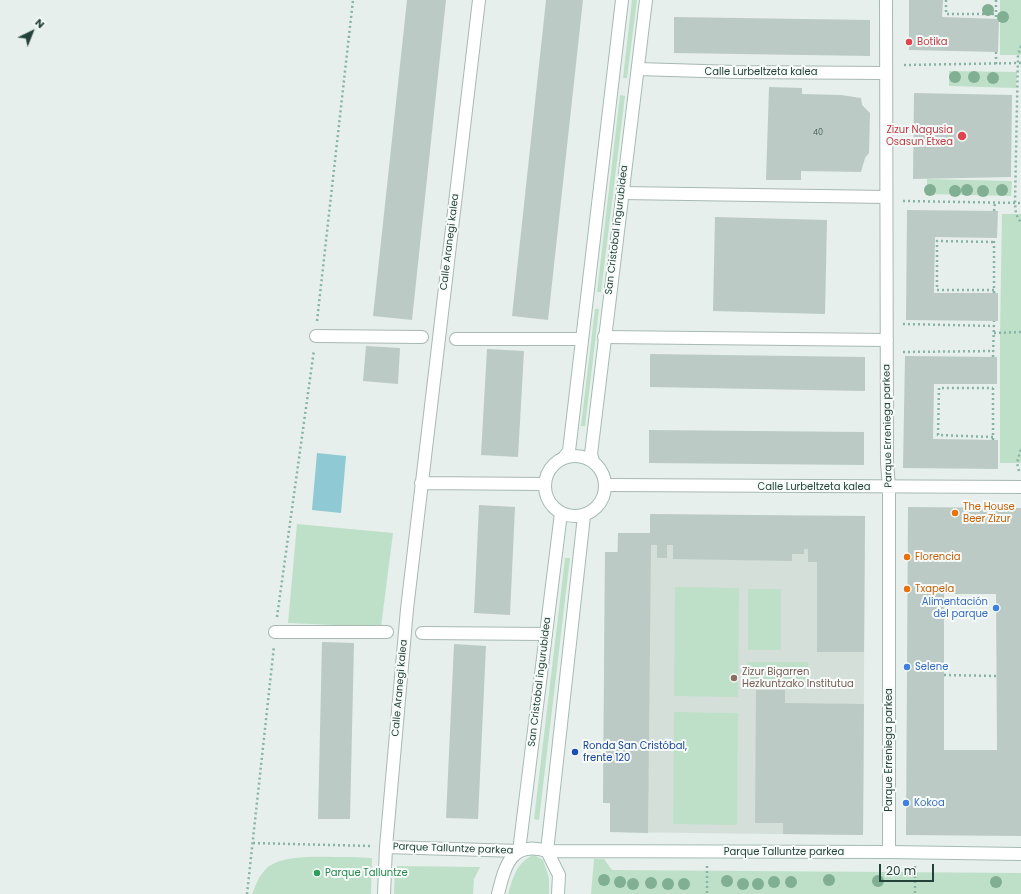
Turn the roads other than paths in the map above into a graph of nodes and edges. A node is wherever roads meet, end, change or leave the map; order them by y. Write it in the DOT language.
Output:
graph roads {
  1 [pos="479,0"];
  2 [pos="622,0"];
  3 [pos="646,0"];
  4 [pos="886,0"];
  5 [pos="638,69"];
  6 [pos="885,73"];
  7 [pos="622,193"];
  8 [pos="886,197"];
  9 [pos="316,336"];
  10 [pos="422,337"];
  11 [pos="604,337"];
  12 [pos="456,339"];
  13 [pos="582,340"];
  14 [pos="887,340"];
  15 [pos="566,456"];
  16 [pos="593,460"];
  17 [pos="421,483"];
  18 [pos="544,484"];
  19 [pos="606,485"];
  20 [pos="889,487"];
  21 [pos="1021,487"];
  22 [pos="561,513"];
  23 [pos="584,516"];
  24 [pos="275,632"];
  25 [pos="387,632"];
  26 [pos="422,632"];
  27 [pos="546,634"];
  28 [pos="381,847"];
  29 [pos="520,851"];
  30 [pos="547,852"];
  31 [pos="889,852"];
  32 [pos="1021,854"];
  33 [pos="384,894"];
  34 [pos="498,894"];
  35 [pos="558,894"];
  1 -- 17 [label="street, Calle Aranegi kalea"];
  2 -- 13 [label="street"];
  3 -- 5 [label="street, San Cristobal ingurubidea"];
  4 -- 6 [label="street, Parque Erreniega parkea"];
  5 -- 6 [label="street, Calle Lurbeltzeta kalea"];
  5 -- 7 [label="street, San Cristobal ingurubidea"];
  6 -- 8 [label="street, Parque Erreniega parkea"];
  7 -- 8 [label="street"];
  7 -- 11 [label="street, San Cristobal ingurubidea"];
  8 -- 14 [label="street, Parque Erreniega parkea"];
  9 -- 10 [label="street"];
  11 -- 14 [label="street"];
  11 -- 16 [label="street, San Cristobal ingurubidea"];
  12 -- 13 [label="street"];
  13 -- 15 [label="street"];
  14 -- 20 [label="street, Parque Erreniega parkea"];
  15 -- 16 [label="street"];
  15 -- 18 [label="street"];
  16 -- 19 [label="street"];
  17 -- 18 [label="street"];
  17 -- 28 [label="street, Calle Aranegi kalea"];
  18 -- 22 [label="street"];
  19 -- 20 [label="street, Calle Lurbeltzeta kalea"];
  19 -- 23 [label="street"];
  20 -- 21 [label="street, Calle Lurbeltzeta kalea"];
  20 -- 31 [label="street, Parque Erreniega parkea"];
  22 -- 23 [label="street"];
  22 -- 27 [label="street, San Cristobal ingurubidea"];
  23 -- 30 [label="street"];
  24 -- 25 [label="street, Calle Aranegi kalea"];
  26 -- 27 [label="street, Calle Aranegi kalea"];
  27 -- 29 [label="street, San Cristobal ingurubidea"];
  28 -- 29 [label="street, Parque Talluntze parkea"];
  28 -- 33 [label="street, Calle Aranegi kalea"];
  29 -- 30 [label="street"];
  29 -- 34 [label="street"];
  30 -- 31 [label="street, Parque Talluntze parkea"];
  30 -- 35 [label="street"];
  31 -- 32 [label="street, Parque Talluntze parkea"];
}
